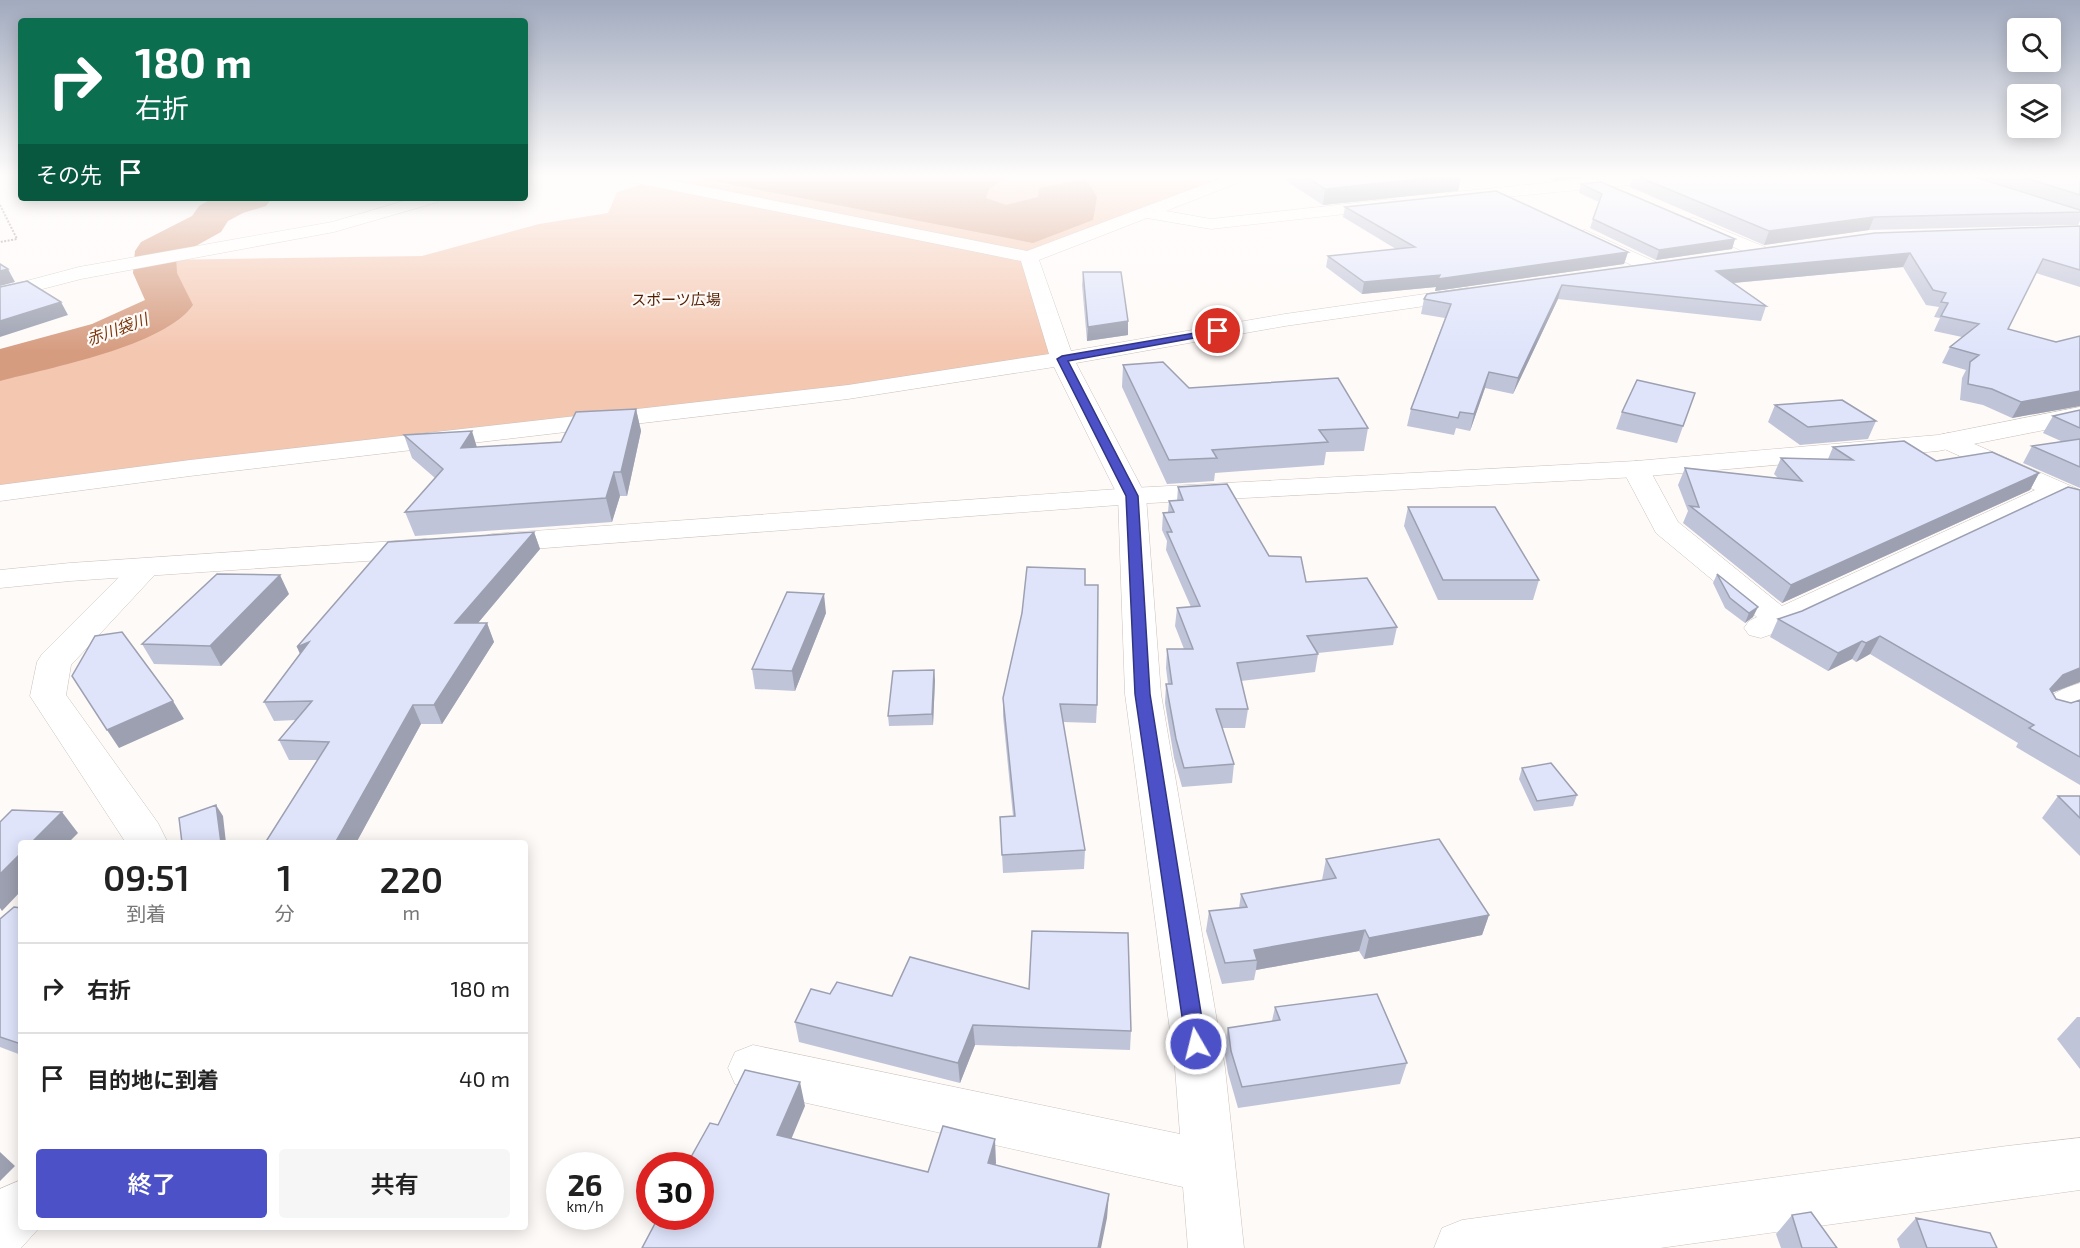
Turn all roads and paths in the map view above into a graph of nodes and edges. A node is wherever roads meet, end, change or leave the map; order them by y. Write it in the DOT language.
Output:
graph roads {
  1 [pos="14,235"];
  2 [pos="287,235"];
  3 [pos="921,235"];
  4 [pos="1085,235"];
  5 [pos="1587,235"];
  6 [pos="1727,235"];
  7 [pos="0,242"];
  8 [pos="1029,257"];
  9 [pos="1722,259"];
  10 [pos="1620,272"];
  11 [pos="1481,292"];
  12 [pos="0,294"];
  13 [pos="1062,359"];
  14 [pos="2080,415"];
  15 [pos="1949,441"];
  16 [pos="1635,469"];
  17 [pos="0,493"];
  18 [pos="2069,495"];
  19 [pos="1132,496"];
  20 [pos="146,568"];
  21 [pos="0,579"];
  22 [pos="146,840"];
  23 [pos="753,1068"];
  24 [pos="2080,1164"];
  25 [pos="1208,1166"];
  26 [pos="18,1210"];
  27 [pos="0,1230"];
  28 [pos="1216,1248"];
  29 [pos="1462,1248"];
  1 -- 7 [label="path"];
  2 -- 12 [label="street"];
  3 -- 8 [label="street"];
  4 -- 8 [label="street"];
  5 -- 10 [label="street"];
  6 -- 9 [label="street"];
  8 -- 13 [label="street"];
  11 -- 13 [label="street"];
  13 -- 17 [label="street"];
  13 -- 19 [label="street"];
  14 -- 15 [label="street"];
  15 -- 16 [label="street"];
  15 -- 18 [label="street"];
  16 -- 18 [label="street"];
  16 -- 19 [label="street"];
  19 -- 20 [label="street"];
  19 -- 25 [label="street"];
  20 -- 21 [label="street"];
  20 -- 22 [label="street"];
  23 -- 25 [label="street"];
  24 -- 29 [label="street"];
  25 -- 28 [label="street"];
  26 -- 27 [label="street"];
}
